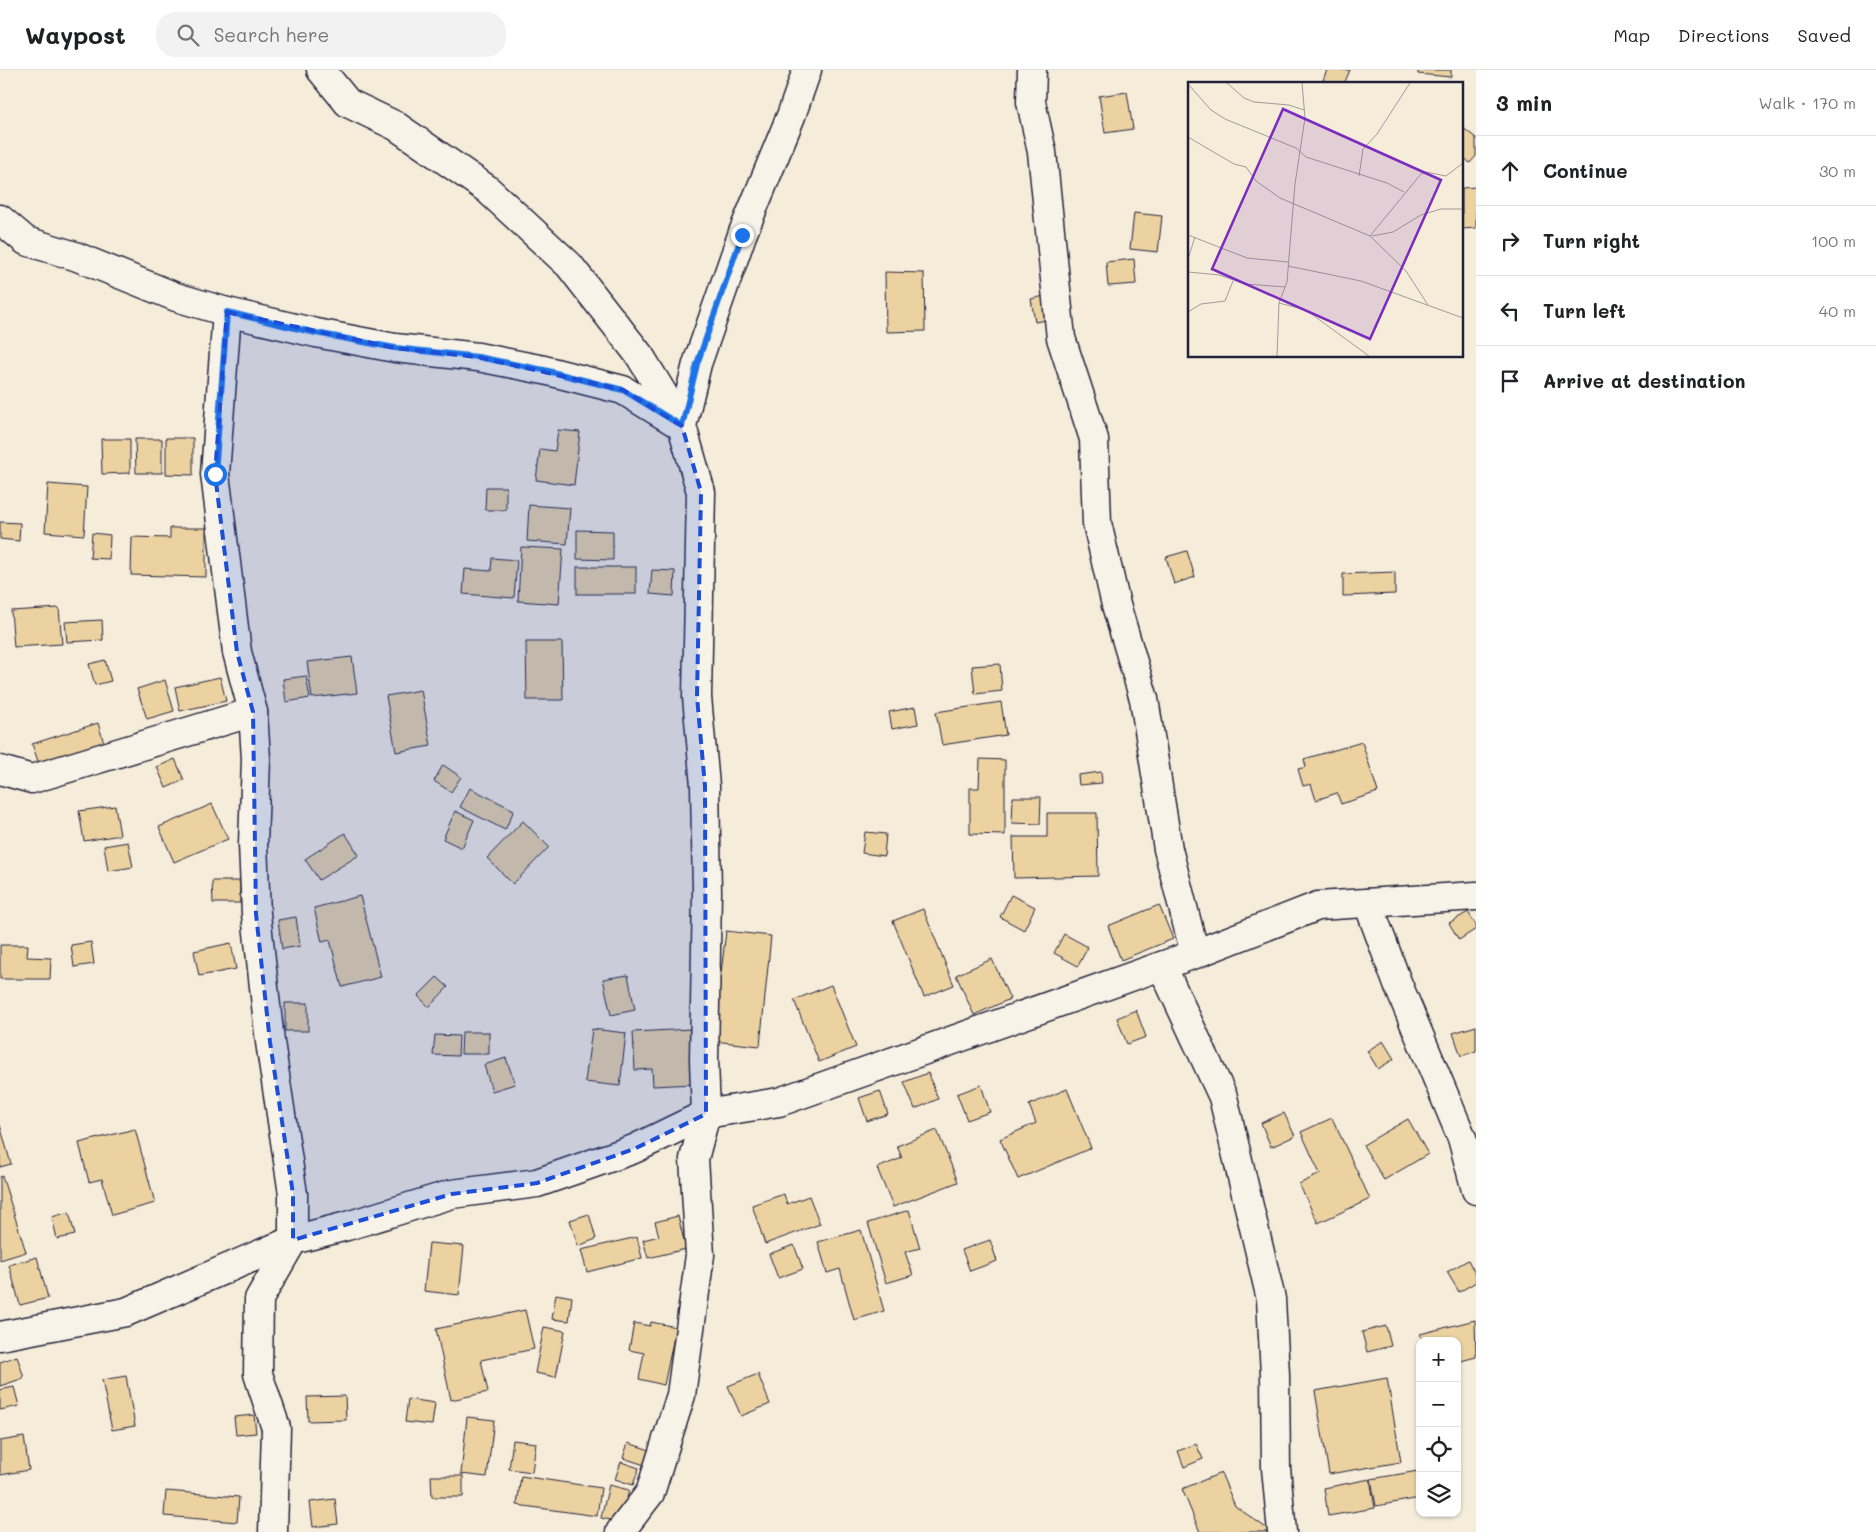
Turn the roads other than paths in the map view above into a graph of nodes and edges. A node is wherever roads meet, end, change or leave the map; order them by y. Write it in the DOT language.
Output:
graph roads {
  1 [pos="321,70"];
  2 [pos="807,70"];
  3 [pos="1032,70"];
  4 [pos="0,219"];
  5 [pos="227,312"];
  6 [pos="682,426"];
  7 [pos="254,712"];
  8 [pos="0,770"];
  9 [pos="1476,896"];
  10 [pos="1368,903"];
  11 [pos="1195,954"];
  12 [pos="1162,966"];
  13 [pos="706,1114"];
  14 [pos="1476,1190"];
  15 [pos="293,1240"];
  16 [pos="0,1336"];
  17 [pos="273,1532"];
  18 [pos="620,1532"];
  19 [pos="1282,1532"];
  1 -- 6 [label="street"];
  2 -- 6 [label="street"];
  3 -- 11 [label="street"];
  4 -- 5 [label="street"];
  5 -- 6 [label="street"];
  5 -- 7 [label="street"];
  6 -- 13 [label="street"];
  7 -- 8 [label="street"];
  7 -- 15 [label="street"];
  9 -- 10 [label="street"];
  10 -- 11 [label="street"];
  10 -- 14 [label="street"];
  11 -- 12 [label="street"];
  12 -- 13 [label="street"];
  12 -- 19 [label="street"];
  13 -- 15 [label="street"];
  13 -- 18 [label="street"];
  15 -- 16 [label="street"];
  15 -- 17 [label="street"];
}
